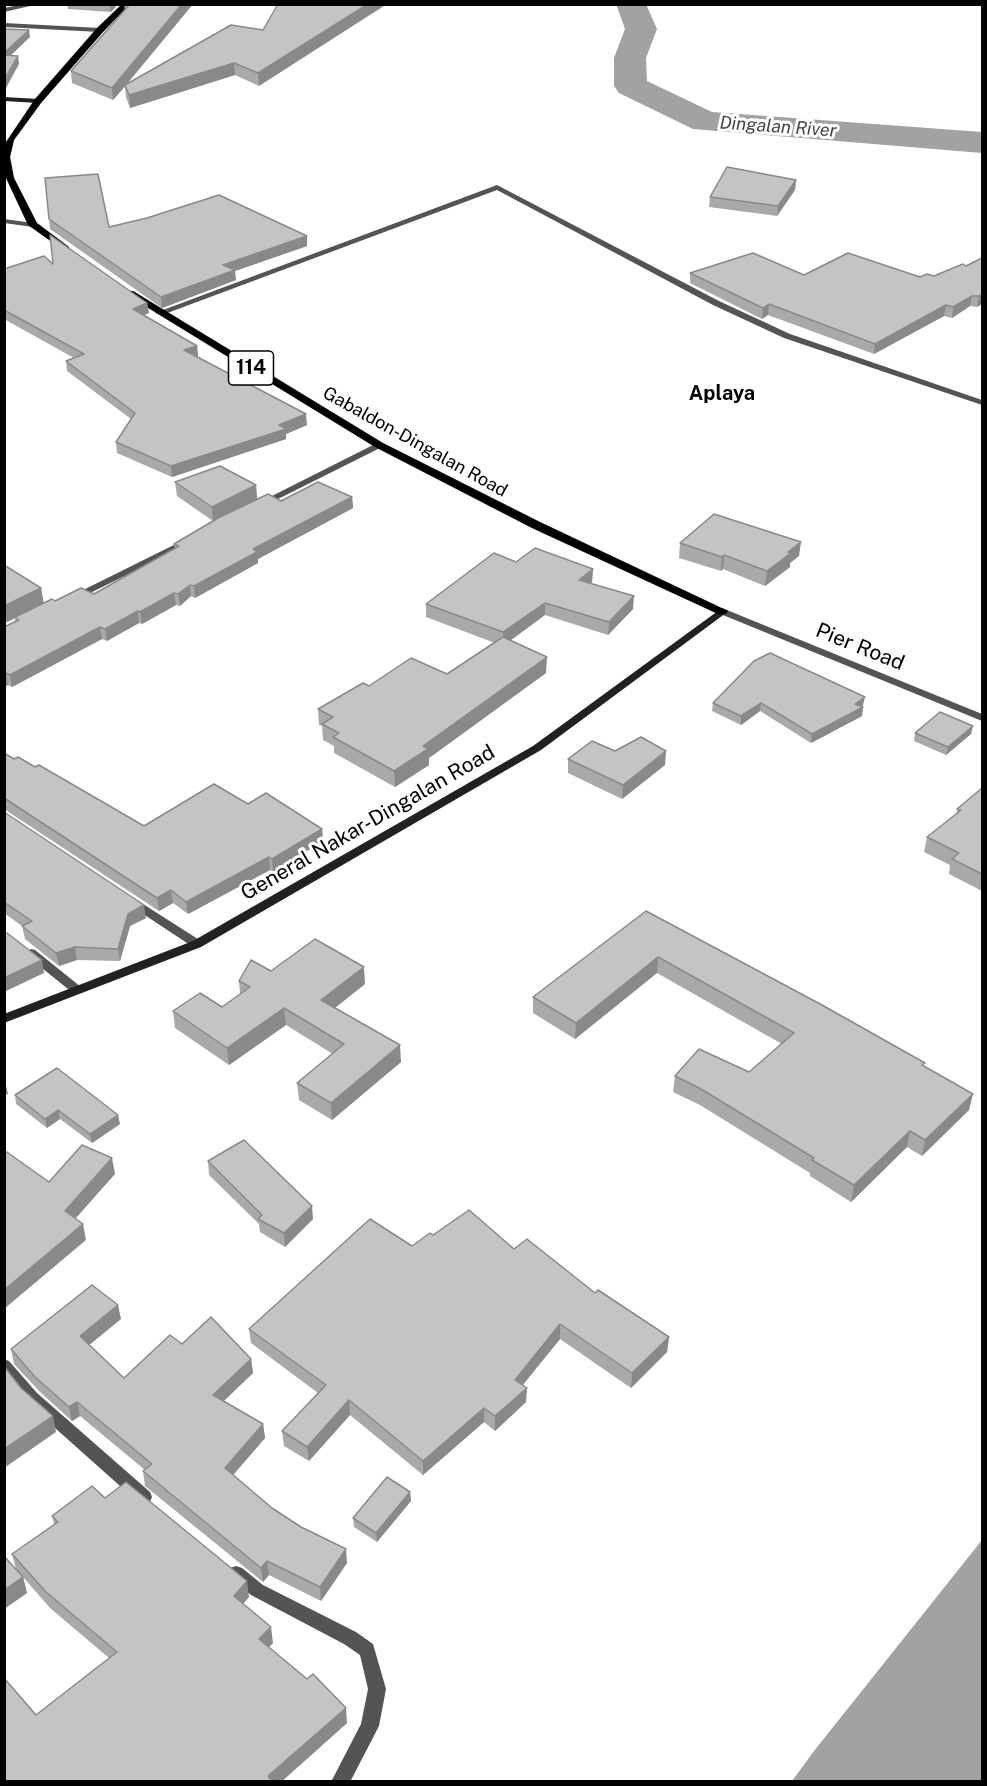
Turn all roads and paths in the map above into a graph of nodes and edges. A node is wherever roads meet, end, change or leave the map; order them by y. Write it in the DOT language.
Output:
graph roads {
  1 [pos="36,4"];
  2 [pos="127,4"];
  3 [pos="4,9"];
  4 [pos="4,25"];
  5 [pos="100,30"];
  6 [pos="4,99"];
  7 [pos="38,101"];
  8 [pos="4,221"];
  9 [pos="33,225"];
  10 [pos="76,257"];
  11 [pos="122,288"];
  12 [pos="159,312"];
  13 [pos="982,403"];
  14 [pos="379,445"];
  15 [pos="250,510"];
  16 [pos="198,536"];
  17 [pos="58,604"];
  18 [pos="722,611"];
  19 [pos="982,718"];
  20 [pos="120,892"];
  21 [pos="197,944"];
  22 [pos="22,946"];
  23 [pos="76,990"];
  24 [pos="4,1019"];
  25 [pos="4,1365"];
  26 [pos="160,1511"];
  27 [pos="222,1561"];
  28 [pos="340,1782"];
  1 -- 3 [label="street"];
  2 -- 5 [label="main road"];
  4 -- 5 [label="street"];
  5 -- 7 [label="main road"];
  6 -- 7 [label="main road"];
  7 -- 9 [label="main road"];
  8 -- 9 [label="street"];
  9 -- 10 [label="main road"];
  11 -- 12 [label="main road, Gabaldon-Dingalan Road / 114"];
  12 -- 13 [label="street"];
  12 -- 14 [label="main road, Gabaldon-Dingalan Road / 114"];
  14 -- 15 [label="street"];
  14 -- 18 [label="main road, Gabaldon-Dingalan Road / 114"];
  16 -- 17 [label="street"];
  18 -- 19 [label="street, Pier Road"];
  18 -- 21 [label="main road, General Nakar-Dingalan Road"];
  20 -- 21 [label="street"];
  21 -- 23 [label="main road, General Nakar-Dingalan Road"];
  22 -- 23 [label="street"];
  23 -- 24 [label="main road, General Nakar-Dingalan Road"];
  25 -- 26 [label="street"];
  27 -- 28 [label="street"];
}
